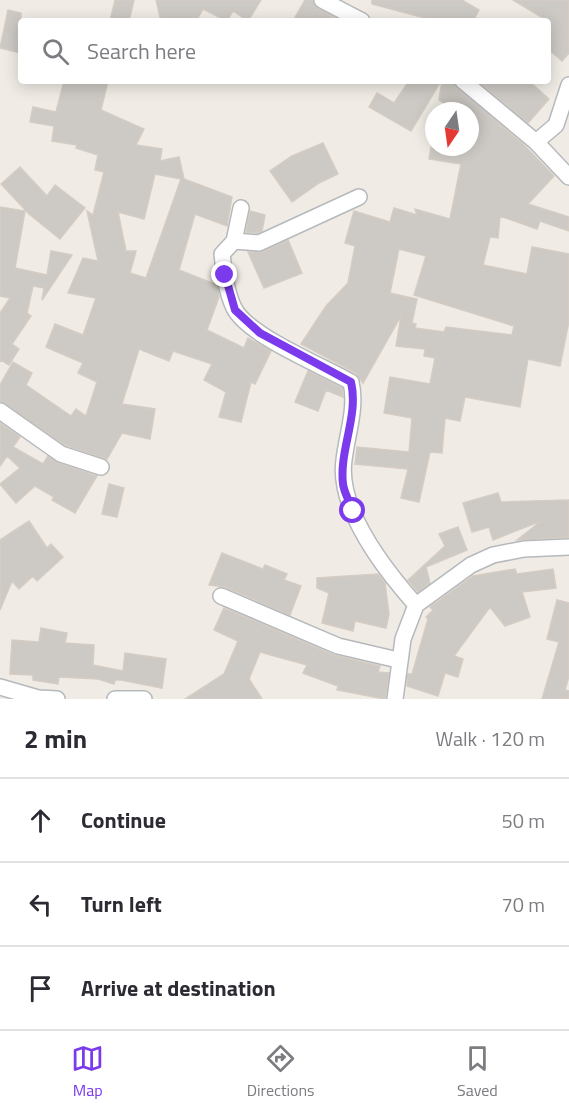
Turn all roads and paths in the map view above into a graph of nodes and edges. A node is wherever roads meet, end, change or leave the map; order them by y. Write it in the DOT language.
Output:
graph roads {
  1 [pos="322,0"];
  2 [pos="356,18"];
  3 [pos="467,84"];
  4 [pos="569,85"];
  5 [pos="536,142"];
  6 [pos="569,177"];
  7 [pos="358,197"];
  8 [pos="241,208"];
  9 [pos="234,241"];
  10 [pos="0,411"];
  11 [pos="102,467"];
  12 [pos="569,547"];
  13 [pos="221,596"];
  14 [pos="416,605"];
  15 [pos="398,660"];
  16 [pos="0,687"];
  17 [pos="57,699"];
  18 [pos="115,699"];
  19 [pos="144,699"];
  20 [pos="395,699"];
  1 -- 2 [label="street"];
  3 -- 5 [label="street"];
  4 -- 5 [label="street"];
  5 -- 6 [label="street"];
  7 -- 9 [label="street"];
  8 -- 9 [label="street"];
  9 -- 14 [label="street"];
  10 -- 11 [label="street"];
  12 -- 14 [label="street"];
  13 -- 15 [label="street"];
  14 -- 15 [label="street"];
  15 -- 20 [label="street"];
  16 -- 17 [label="street"];
  18 -- 19 [label="street"];
}
